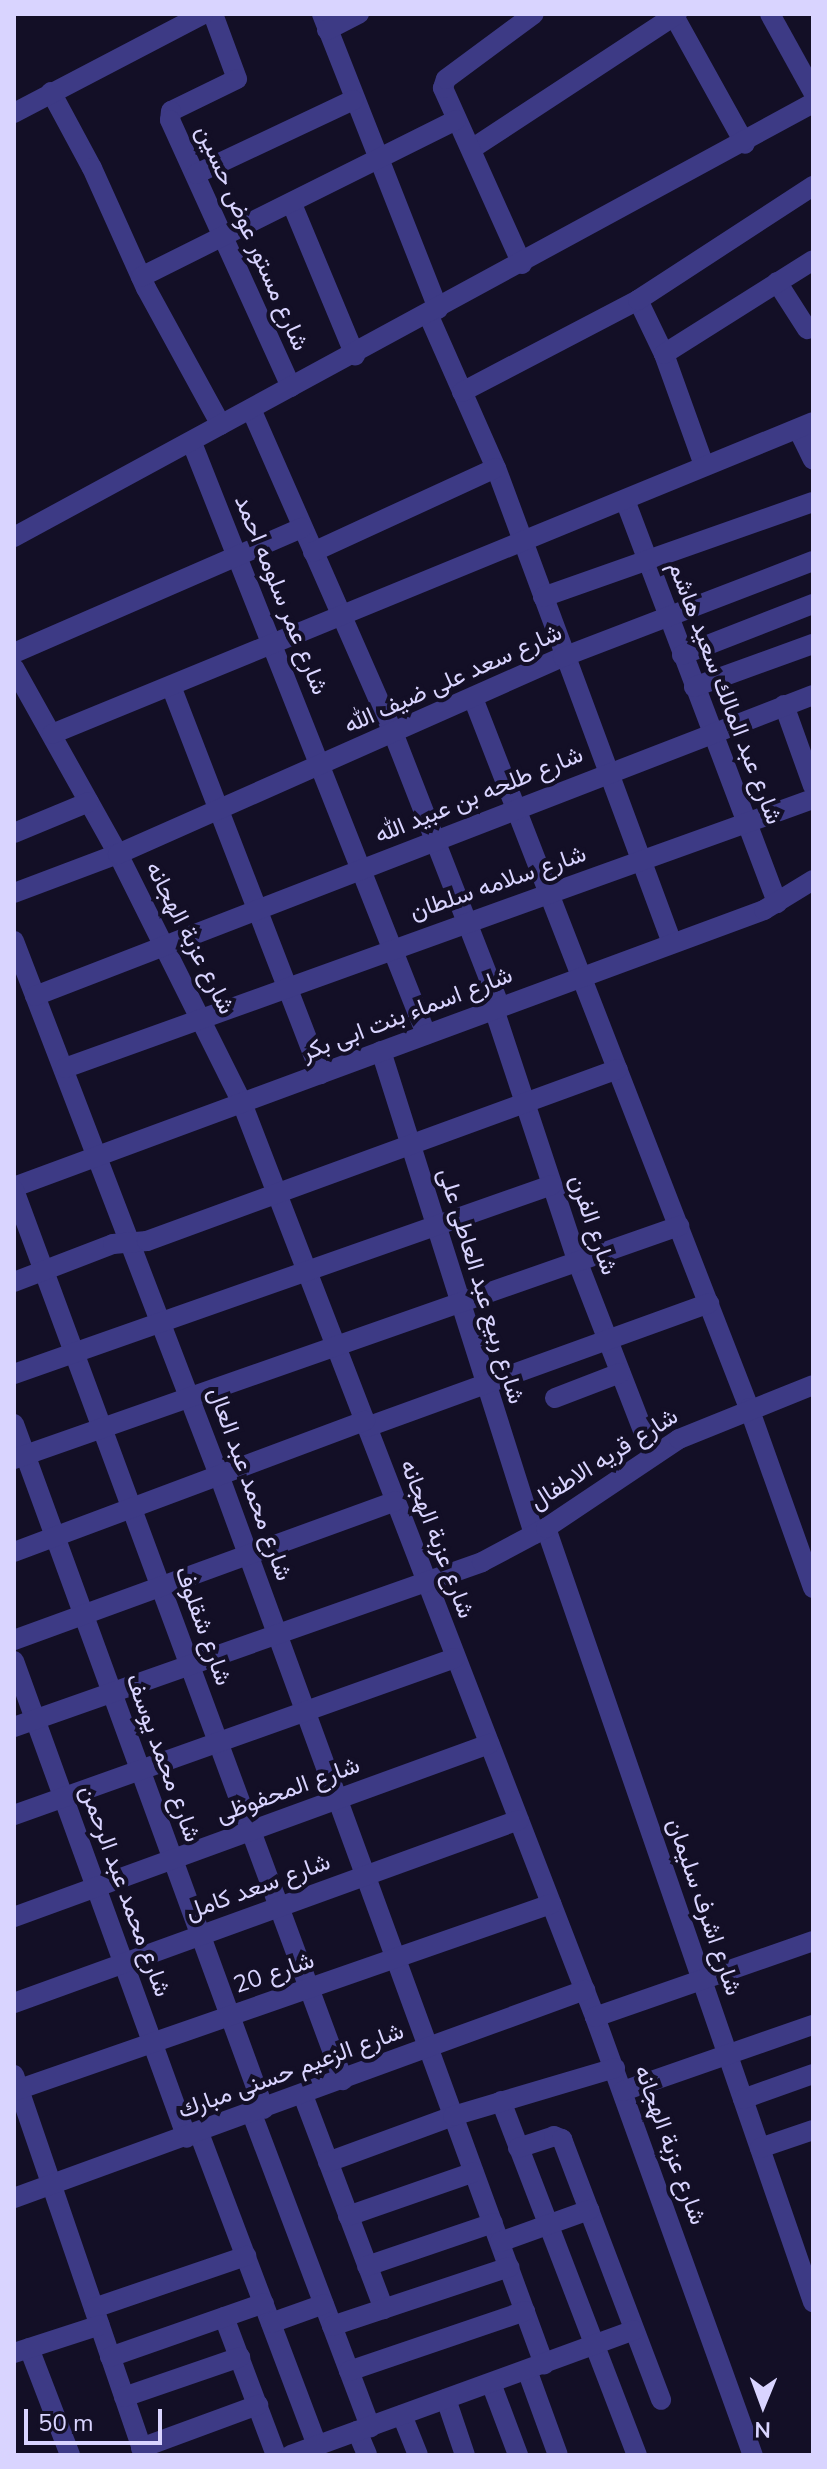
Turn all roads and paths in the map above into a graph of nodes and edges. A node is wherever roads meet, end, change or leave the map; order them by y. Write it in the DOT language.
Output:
graph roads {
  1 [pos="203,14"];
  2 [pos="213,14"];
  3 [pos="359,14"];
  4 [pos="534,14"];
  5 [pos="770,14"];
  6 [pos="676,15"];
  7 [pos="324,22"];
  8 [pos="51,92"];
  9 [pos="813,92"];
  10 [pos="353,100"];
  11 [pos="813,103"];
  12 [pos="14,113"];
  13 [pos="456,120"];
  14 [pos="745,144"];
  15 [pos="473,148"];
  16 [pos="376,160"];
  17 [pos="196,174"];
  18 [pos="813,186"];
  19 [pos="292,204"];
  20 [pos="225,239"];
  21 [pos="813,260"];
  22 [pos="522,264"];
  23 [pos="141,277"];
  24 [pos="777,282"];
  25 [pos="638,300"];
  26 [pos="433,312"];
  27 [pos="807,329"];
  28 [pos="664,354"];
  29 [pos="355,355"];
  30 [pos="291,387"];
  31 [pos="462,392"];
  32 [pos="251,409"];
  33 [pos="221,425"];
  34 [pos="805,426"];
  35 [pos="192,443"];
  36 [pos="813,460"];
  37 [pos="704,465"];
  38 [pos="496,468"];
  39 [pos="625,500"];
  40 [pos="813,502"];
  41 [pos="302,528"];
  42 [pos="14,537"];
  43 [pos="524,541"];
  44 [pos="313,552"];
  45 [pos="238,554"];
  46 [pos="647,558"];
  47 [pos="813,561"];
  48 [pos="543,597"];
  49 [pos="813,604"];
  50 [pos="344,614"];
  51 [pos="667,615"];
  52 [pos="272,643"];
  53 [pos="813,644"];
  54 [pos="14,653"];
  55 [pos="682,655"];
  56 [pos="563,657"];
  57 [pos="14,668"];
  58 [pos="171,686"];
  59 [pos="694,687"];
  60 [pos="813,695"];
  61 [pos="473,698"];
  62 [pos="784,705"];
  63 [pos="710,731"];
  64 [pos="52,734"];
  65 [pos="394,735"];
  66 [pos="320,766"];
  67 [pos="606,773"];
  68 [pos="813,786"];
  69 [pos="813,799"];
  70 [pos="89,802"];
  71 [pos="518,808"];
  72 [pos="219,810"];
  73 [pos="745,823"];
  74 [pos="14,833"];
  75 [pos="437,841"];
  76 [pos="118,854"];
  77 [pos="640,860"];
  78 [pos="361,870"];
  79 [pos="813,880"];
  80 [pos="550,892"];
  81 [pos="14,893"];
  82 [pos="777,903"];
  83 [pos="257,909"];
  84 [pos="467,922"];
  85 [pos="14,941"];
  86 [pos="672,943"];
  87 [pos="165,945"];
  88 [pos="392,948"];
  89 [pos="582,976"];
  90 [pos="286,985"];
  91 [pos="35,996"];
  92 [pos="497,1008"];
  93 [pos="201,1016"];
  94 [pos="426,1034"];
  95 [pos="381,1051"];
  96 [pos="65,1068"];
  97 [pos="618,1069"];
  98 [pos="321,1074"];
  99 [pos="242,1103"];
  100 [pos="525,1104"];
  101 [pos="410,1146"];
  102 [pos="98,1157"];
  103 [pos="552,1185"];
  104 [pos="14,1189"];
  105 [pos="277,1195"];
  106 [pos="435,1226"];
  107 [pos="679,1226"];
  108 [pos="132,1243"];
  109 [pos="578,1263"];
  110 [pos="306,1269"];
  111 [pos="44,1270"];
  112 [pos="14,1282"];
  113 [pos="709,1303"];
  114 [pos="461,1305"];
  115 [pos="161,1321"];
  116 [pos="606,1340"];
  117 [pos="335,1346"];
  118 [pos="74,1352"];
  119 [pos="620,1373"];
  120 [pos="14,1374"];
  121 [pos="813,1385"];
  122 [pos="485,1386"];
  123 [pos="189,1395"];
  124 [pos="555,1398"];
  125 [pos="749,1408"];
  126 [pos="14,1424"];
  127 [pos="366,1424"];
  128 [pos="101,1426"];
  129 [pos="652,1454"];
  130 [pos="20,1457"];
  131 [pos="219,1475"];
  132 [pos="395,1501"];
  133 [pos="132,1508"];
  134 [pos="540,1531"];
  135 [pos="55,1536"];
  136 [pos="14,1552"];
  137 [pos="248,1554"];
  138 [pos="809,1564"];
  139 [pos="425,1581"];
  140 [pos="161,1586"];
  141 [pos="813,1588"];
  142 [pos="84,1615"];
  143 [pos="276,1632"];
  144 [pos="14,1640"];
  145 [pos="455,1658"];
  146 [pos="14,1661"];
  147 [pos="190,1664"];
  148 [pos="112,1692"];
  149 [pos="306,1711"];
  150 [pos="35,1719"];
  151 [pos="14,1727"];
  152 [pos="218,1742"];
  153 [pos="489,1744"];
  154 [pos="140,1770"];
  155 [pos="64,1797"];
  156 [pos="338,1799"];
  157 [pos="14,1815"];
  158 [pos="519,1820"];
  159 [pos="251,1831"];
  160 [pos="173,1859"];
  161 [pos="366,1876"];
  162 [pos="96,1887"];
  163 [pos="551,1904"];
  164 [pos="279,1907"];
  165 [pos="14,1917"];
  166 [pos="201,1936"];
  167 [pos="813,1941"];
  168 [pos="396,1958"];
  169 [pos="124,1963"];
  170 [pos="702,1980"];
  171 [pos="309,1988"];
  172 [pos="585,1990"];
  173 [pos="14,2003"];
  174 [pos="230,2016"];
  175 [pos="595,2017"];
  176 [pos="813,2025"];
  177 [pos="152,2043"];
  178 [pos="429,2048"];
  179 [pos="727,2055"];
  180 [pos="615,2068"];
  181 [pos="813,2074"];
  182 [pos="343,2080"];
  183 [pos="16,2085"];
  184 [pos="623,2091"];
  185 [pos="303,2095"];
  186 [pos="743,2099"];
  187 [pos="501,2101"];
  188 [pos="258,2111"];
  189 [pos="453,2116"];
  190 [pos="813,2130"];
  191 [pos="193,2136"];
  192 [pos="518,2148"];
  193 [pos="760,2148"];
  194 [pos="328,2162"];
  195 [pos="474,2172"];
  196 [pos="54,2187"];
  197 [pos="14,2198"];
  198 [pos="589,2210"];
  199 [pos="348,2216"];
  200 [pos="548,2225"];
  201 [pos="496,2233"];
  202 [pos="246,2256"];
  203 [pos="805,2256"];
  204 [pos="367,2266"];
  205 [pos="509,2267"];
  206 [pos="812,2299"];
  207 [pos="264,2303"];
  208 [pos="324,2304"];
  209 [pos="384,2309"];
  210 [pos="525,2311"];
  211 [pos="97,2317"];
  212 [pos="224,2317"];
  213 [pos="271,2323"];
  214 [pos="332,2326"];
  215 [pos="634,2330"];
  216 [pos="595,2345"];
  217 [pos="22,2350"];
  218 [pos="110,2357"];
  219 [pos="240,2357"];
  220 [pos="535,2367"];
  221 [pos="349,2371"];
  222 [pos="491,2383"];
  223 [pos="124,2397"];
  224 [pos="446,2399"];
  225 [pos="661,2400"];
  226 [pos="258,2405"];
  227 [pos="402,2415"];
  228 [pos="364,2429"];
  229 [pos="317,2446"];
  230 [pos="143,2452"];
  231 [pos="70,2455"];
  232 [pos="290,2455"];
  233 [pos="367,2455"];
  234 [pos="418,2455"];
  235 [pos="465,2455"];
  236 [pos="518,2455"];
  237 [pos="558,2455"];
  238 [pos="637,2455"];
  239 [pos="753,2455"];
  1 -- 8 [label="street"];
  2 -- 17 [label="street, شارع مستور عوض حسين"];
  3 -- 7 [label="street"];
  4 -- 13 [label="street"];
  5 -- 9 [label="street"];
  6 -- 14 [label="street"];
  6 -- 15 [label="street"];
  7 -- 10 [label="street"];
  8 -- 12 [label="street"];
  8 -- 23 [label="street"];
  10 -- 16 [label="street"];
  10 -- 17 [label="street"];
  11 -- 14 [label="street"];
  13 -- 15 [label="street"];
  13 -- 16 [label="street"];
  14 -- 22 [label="street"];
  15 -- 22 [label="street"];
  16 -- 19 [label="street"];
  16 -- 26 [label="street"];
  17 -- 20 [label="street, شارع مستور عوض حسين"];
  18 -- 25 [label="street"];
  19 -- 20 [label="street"];
  19 -- 29 [label="street"];
  20 -- 23 [label="street"];
  20 -- 30 [label="street, شارع مستور عوض حسين"];
  21 -- 24 [label="street"];
  22 -- 26 [label="street"];
  23 -- 33 [label="street"];
  24 -- 27 [label="street"];
  24 -- 28 [label="street"];
  25 -- 28 [label="street"];
  25 -- 31 [label="street"];
  26 -- 29 [label="street"];
  26 -- 31 [label="street"];
  28 -- 37 [label="street"];
  29 -- 30 [label="street"];
  30 -- 32 [label="street"];
  31 -- 38 [label="street"];
  32 -- 33 [label="street"];
  32 -- 41 [label="street, شارع الفرن"];
  33 -- 35 [label="street"];
  34 -- 36 [label="street"];
  34 -- 37 [label="street"];
  35 -- 42 [label="street"];
  35 -- 45 [label="street, شارع عمر سلومه احمد"];
  37 -- 39 [label="street"];
  38 -- 43 [label="street"];
  38 -- 44 [label="street"];
  39 -- 43 [label="street"];
  39 -- 46 [label="street, شارع عبد المالك سعيد هاشم"];
  40 -- 46 [label="street"];
  41 -- 44 [label="street, شارع الفرن"];
  41 -- 45 [label="street"];
  43 -- 48 [label="street"];
  43 -- 50 [label="street"];
  44 -- 50 [label="street, شارع الفرن"];
  45 -- 52 [label="street, شارع عمر سلومه احمد"];
  45 -- 54 [label="street"];
  46 -- 48 [label="street"];
  46 -- 51 [label="street, شارع عبد المالك سعيد هاشم"];
  47 -- 51 [label="street, شارع سعد على ضيف الله"];
  48 -- 56 [label="street"];
  49 -- 55 [label="street"];
  50 -- 52 [label="street"];
  50 -- 65 [label="street, شارع الفرن"];
  51 -- 55 [label="street, شارع عبد المالك سعيد هاشم"];
  51 -- 56 [label="street, شارع سعد على ضيف الله"];
  52 -- 58 [label="street"];
  52 -- 66 [label="street, شارع عمر سلومه احمد"];
  53 -- 59 [label="street"];
  55 -- 59 [label="street, شارع عبد المالك سعيد هاشم"];
  56 -- 61 [label="street, شارع سعد على ضيف الله"];
  56 -- 67 [label="street"];
  57 -- 64 [label="street, شارع عزبة الهجانه"];
  58 -- 64 [label="street"];
  58 -- 72 [label="street"];
  59 -- 63 [label="street, شارع عبد المالك سعيد هاشم"];
  60 -- 62 [label="street, شارع طلحه بن عبيد الله"];
  61 -- 65 [label="street, شارع سعد على ضيف الله"];
  61 -- 71 [label="street"];
  62 -- 63 [label="street, شارع طلحه بن عبيد الله"];
  62 -- 68 [label="street"];
  63 -- 67 [label="street, شارع طلحه بن عبيد الله"];
  63 -- 73 [label="street, شارع عبد المالك سعيد هاشم"];
  64 -- 70 [label="street, شارع عزبة الهجانه"];
  65 -- 66 [label="street, شارع سعد على ضيف الله"];
  65 -- 75 [label="street, شارع الفرن"];
  66 -- 72 [label="street, شارع سعد على ضيف الله"];
  66 -- 78 [label="street, شارع عمر سلومه احمد"];
  67 -- 71 [label="street, شارع طلحه بن عبيد الله"];
  67 -- 77 [label="street"];
  69 -- 73 [label="street, شارع سلامه سلطان"];
  70 -- 74 [label="street"];
  70 -- 76 [label="street, شارع عزبة الهجانه"];
  71 -- 75 [label="street, شارع طلحه بن عبيد الله"];
  71 -- 80 [label="street"];
  72 -- 76 [label="street, شارع سعد على ضيف الله"];
  72 -- 83 [label="street"];
  73 -- 77 [label="street, شارع سلامه سلطان"];
  73 -- 82 [label="street, شارع عبد المالك سعيد هاشم"];
  75 -- 78 [label="street, شارع طلحه بن عبيد الله"];
  75 -- 84 [label="street, شارع الفرن"];
  76 -- 81 [label="street, شارع سعد على ضيف الله"];
  76 -- 87 [label="street, شارع عزبة الهجانه"];
  77 -- 80 [label="street, شارع سلامه سلطان"];
  77 -- 86 [label="street"];
  78 -- 83 [label="street, شارع طلحه بن عبيد الله"];
  78 -- 88 [label="street, شارع عمر سلومه احمد"];
  79 -- 82 [label="street, شارع اسماء بنت ابى بكر"];
  80 -- 84 [label="street, شارع سلامه سلطان"];
  80 -- 89 [label="street"];
  82 -- 86 [label="street, شارع اسماء بنت ابى بكر"];
  83 -- 87 [label="street, شارع طلحه بن عبيد الله"];
  83 -- 90 [label="street"];
  84 -- 88 [label="street, شارع سلامه سلطان"];
  84 -- 92 [label="street, شارع الفرن"];
  85 -- 91 [label="street, شارع محمد عبد العال"];
  86 -- 89 [label="street, شارع اسماء بنت ابى بكر"];
  87 -- 91 [label="street, شارع طلحه بن عبيد الله"];
  87 -- 93 [label="street, شارع عزبة الهجانه"];
  88 -- 90 [label="street, شارع سلامه سلطان"];
  88 -- 94 [label="street, شارع عمر سلومه احمد"];
  89 -- 92 [label="street, شارع اسماء بنت ابى بكر"];
  89 -- 97 [label="street"];
  90 -- 93 [label="street, شارع سلامه سلطان"];
  90 -- 98 [label="street"];
  91 -- 96 [label="street, شارع محمد عبد العال"];
  92 -- 94 [label="street, شارع اسماء بنت ابى بكر"];
  92 -- 100 [label="street, شارع الفرن"];
  93 -- 96 [label="street, شارع سلامه سلطان"];
  93 -- 99 [label="street, شارع عزبة الهجانه"];
  94 -- 95 [label="street, شارع اسماء بنت ابى بكر"];
  95 -- 98 [label="street, شارع اسماء بنت ابى بكر"];
  95 -- 101 [label="street, شارع ربيع عبد العاطى على"];
  96 -- 102 [label="street, شارع محمد عبد العال"];
  97 -- 100 [label="street"];
  97 -- 107 [label="street"];
  98 -- 99 [label="street, شارع اسماء بنت ابى بكر"];
  99 -- 102 [label="street, شارع اسماء بنت ابى بكر"];
  99 -- 105 [label="street, شارع عزبة الهجانه"];
  100 -- 101 [label="street"];
  100 -- 103 [label="street, شارع الفرن"];
  101 -- 105 [label="street"];
  101 -- 106 [label="street, شارع ربيع عبد العاطى على"];
  102 -- 104 [label="street, شارع اسماء بنت ابى بكر"];
  102 -- 108 [label="street, شارع محمد عبد العال"];
  103 -- 106 [label="street"];
  103 -- 109 [label="street, شارع الفرن"];
  104 -- 111 [label="street, شارع شقلوف"];
  105 -- 108 [label="street"];
  105 -- 110 [label="street, شارع عزبة الهجانه"];
  106 -- 110 [label="street"];
  106 -- 114 [label="street, شارع ربيع عبد العاطى على"];
  107 -- 109 [label="street"];
  107 -- 113 [label="street"];
  108 -- 111 [label="street"];
  108 -- 115 [label="street, شارع محمد عبد العال"];
  109 -- 114 [label="street"];
  109 -- 116 [label="street, شارع الفرن"];
  110 -- 115 [label="street"];
  110 -- 117 [label="street, شارع عزبة الهجانه"];
  111 -- 112 [label="street"];
  111 -- 118 [label="street, شارع شقلوف"];
  113 -- 116 [label="street"];
  113 -- 125 [label="street"];
  114 -- 117 [label="street"];
  114 -- 122 [label="street, شارع ربيع عبد العاطى على"];
  115 -- 118 [label="street"];
  115 -- 123 [label="street, شارع محمد عبد العال"];
  116 -- 119 [label="street, شارع الفرن"];
  116 -- 122 [label="street"];
  117 -- 123 [label="street"];
  117 -- 127 [label="street, شارع عزبة الهجانه"];
  118 -- 120 [label="street"];
  118 -- 128 [label="street, شارع شقلوف"];
  119 -- 124 [label="street"];
  119 -- 129 [label="street, شارع الفرن"];
  121 -- 125 [label="street, شارع قريه الاطفال"];
  122 -- 127 [label="street"];
  122 -- 134 [label="street, شارع ربيع عبد العاطى على"];
  123 -- 128 [label="street"];
  123 -- 131 [label="street, شارع محمد عبد العال"];
  125 -- 129 [label="street, شارع قريه الاطفال"];
  125 -- 138 [label="street"];
  126 -- 130 [label="street, شارع محمد يوسف"];
  127 -- 131 [label="street"];
  127 -- 132 [label="street, شارع عزبة الهجانه"];
  128 -- 130 [label="street"];
  128 -- 133 [label="street, شارع شقلوف"];
  129 -- 134 [label="street, شارع قريه الاطفال"];
  130 -- 135 [label="street, شارع محمد يوسف"];
  131 -- 133 [label="street"];
  131 -- 137 [label="street, شارع محمد عبد العال"];
  132 -- 137 [label="street"];
  132 -- 139 [label="street, شارع عزبة الهجانه"];
  133 -- 135 [label="street"];
  133 -- 140 [label="street, شارع شقلوف"];
  134 -- 139 [label="street, شارع قريه الاطفال"];
  134 -- 170 [label="street, شارع اشرف سليمان"];
  135 -- 136 [label="street"];
  135 -- 142 [label="street, شارع محمد يوسف"];
  137 -- 140 [label="street"];
  137 -- 143 [label="street, شارع محمد عبد العال"];
  138 -- 141 [label="street"];
  139 -- 143 [label="street, شارع قريه الاطفال"];
  139 -- 145 [label="street, شارع عزبة الهجانه"];
  140 -- 142 [label="street"];
  140 -- 147 [label="street, شارع شقلوف"];
  142 -- 144 [label="street"];
  142 -- 148 [label="street, شارع محمد يوسف"];
  143 -- 147 [label="street, شارع قريه الاطفال"];
  143 -- 149 [label="street, شارع محمد عبد العال"];
  145 -- 149 [label="street"];
  145 -- 153 [label="street, شارع عزبة الهجانه"];
  146 -- 150 [label="street, شارع محمد عبد الرحمن"];
  147 -- 148 [label="street, شارع قريه الاطفال"];
  147 -- 152 [label="street, شارع شقلوف"];
  148 -- 150 [label="street, شارع قريه الاطفال"];
  148 -- 154 [label="street, شارع محمد يوسف"];
  149 -- 152 [label="street"];
  149 -- 156 [label="street, شارع محمد عبد العال"];
  150 -- 151 [label="street, شارع قريه الاطفال"];
  150 -- 155 [label="street, شارع محمد عبد الرحمن"];
  152 -- 154 [label="street"];
  152 -- 159 [label="street, شارع شقلوف"];
  153 -- 156 [label="street, شارع المحفوظى"];
  153 -- 158 [label="street, شارع عزبة الهجانه"];
  154 -- 155 [label="street"];
  154 -- 160 [label="street, شارع محمد يوسف"];
  155 -- 157 [label="street"];
  155 -- 162 [label="street, شارع محمد عبد الرحمن"];
  156 -- 159 [label="street, شارع المحفوظى"];
  156 -- 161 [label="street, شارع محمد عبد العال"];
  158 -- 161 [label="street, شارع سعد كامل"];
  158 -- 163 [label="street, شارع عزبة الهجانه"];
  159 -- 160 [label="street, شارع المحفوظى"];
  159 -- 164 [label="street, شارع شقلوف"];
  160 -- 162 [label="street, شارع المحفوظى"];
  160 -- 166 [label="street, شارع محمد يوسف"];
  161 -- 164 [label="street, شارع سعد كامل"];
  161 -- 168 [label="street, شارع محمد عبد العال"];
  162 -- 165 [label="street, شارع المحفوظى"];
  162 -- 169 [label="street, شارع محمد عبد الرحمن"];
  163 -- 168 [label="street, شارع 20"];
  163 -- 172 [label="street, شارع عزبة الهجانه"];
  164 -- 166 [label="street, شارع سعد كامل"];
  164 -- 171 [label="street, شارع شقلوف"];
  166 -- 169 [label="street, شارع سعد كامل"];
  166 -- 174 [label="street, شارع محمد يوسف"];
  167 -- 170 [label="street"];
  168 -- 171 [label="street, شارع 20"];
  168 -- 178 [label="street, شارع محمد عبد العال"];
  169 -- 173 [label="street, شارع سعد كامل"];
  169 -- 177 [label="street, شارع محمد عبد الرحمن"];
  170 -- 175 [label="street"];
  170 -- 179 [label="street, شارع اشرف سليمان"];
  171 -- 174 [label="street, شارع 20"];
  171 -- 182 [label="street, شارع شقلوف"];
  172 -- 175 [label="street, شارع عزبة الهجانه"];
  172 -- 178 [label="street, شارع الزعيم حسنى مبارك"];
  174 -- 177 [label="street, شارع 20"];
  174 -- 188 [label="street, شارع محمد يوسف"];
  175 -- 180 [label="street, شارع عزبة الهجانه"];
  176 -- 179 [label="street"];
  177 -- 183 [label="street, شارع 20"];
  177 -- 191 [label="street, شارع محمد عبد الرحمن"];
  178 -- 182 [label="street, شارع الزعيم حسنى مبارك"];
  178 -- 189 [label="street, شارع محمد عبد العال"];
  179 -- 184 [label="street"];
  179 -- 186 [label="street, شارع اشرف سليمان"];
  180 -- 184 [label="street, شارع عزبة الهجانه"];
  180 -- 187 [label="street"];
  181 -- 186 [label="street"];
  182 -- 185 [label="street, شارع الزعيم حسنى مبارك"];
  183 -- 196 [label="street"];
  184 -- 239 [label="street, شارع عزبة الهجانه"];
  185 -- 188 [label="street, شارع الزعيم حسنى مبارك"];
  185 -- 194 [label="street"];
  186 -- 193 [label="street, شارع اشرف سليمان"];
  187 -- 189 [label="street"];
  187 -- 192 [label="street"];
  188 -- 191 [label="street, شارع الزعيم حسنى مبارك"];
  188 -- 208 [label="street, شارع محمد يوسف"];
  189 -- 194 [label="street"];
  189 -- 195 [label="street, شارع محمد عبد العال"];
  190 -- 193 [label="street"];
  191 -- 196 [label="street, شارع الزعيم حسنى مبارك"];
  191 -- 202 [label="street, شارع محمد عبد الرحمن"];
  192 -- 198 [label="street"];
  192 -- 200 [label="street"];
  193 -- 203 [label="street, شارع اشرف سليمان"];
  194 -- 199 [label="street"];
  195 -- 199 [label="street"];
  195 -- 201 [label="street, شارع محمد عبد العال"];
  196 -- 197 [label="street, شارع الزعيم حسنى مبارك"];
  196 -- 211 [label="street"];
  198 -- 200 [label="street"];
  198 -- 215 [label="street"];
  199 -- 204 [label="street"];
  200 -- 201 [label="street"];
  200 -- 216 [label="street"];
  201 -- 204 [label="street"];
  201 -- 205 [label="street, شارع محمد عبد العال"];
  202 -- 207 [label="street, شارع محمد عبد الرحمن"];
  202 -- 211 [label="street"];
  203 -- 206 [label="street, شارع اشرف سليمان"];
  204 -- 209 [label="street"];
  205 -- 209 [label="street"];
  205 -- 210 [label="street, شارع محمد عبد العال"];
  207 -- 212 [label="street"];
  207 -- 213 [label="street, شارع محمد عبد الرحمن"];
  208 -- 213 [label="street"];
  208 -- 214 [label="street, شارع محمد يوسف"];
  209 -- 214 [label="street"];
  210 -- 220 [label="street, شارع محمد عبد العال"];
  210 -- 221 [label="street"];
  211 -- 217 [label="street"];
  211 -- 218 [label="street"];
  212 -- 218 [label="street"];
  212 -- 219 [label="street"];
  213 -- 229 [label="street, شارع محمد عبد الرحمن"];
  214 -- 221 [label="street, شارع محمد يوسف"];
  215 -- 216 [label="street"];
  215 -- 225 [label="street"];
  216 -- 220 [label="street"];
  216 -- 238 [label="street"];
  217 -- 231 [label="street"];
  218 -- 223 [label="street"];
  219 -- 223 [label="street"];
  219 -- 226 [label="street"];
  220 -- 222 [label="street"];
  220 -- 237 [label="street, شارع محمد عبد العال"];
  221 -- 228 [label="street, شارع محمد يوسف"];
  222 -- 224 [label="street"];
  222 -- 236 [label="street"];
  223 -- 230 [label="street"];
  224 -- 227 [label="street"];
  224 -- 235 [label="street"];
  226 -- 230 [label="street"];
  226 -- 232 [label="street"];
  227 -- 228 [label="street"];
  227 -- 234 [label="street"];
  228 -- 229 [label="street"];
  228 -- 233 [label="street, شارع محمد يوسف"];
  229 -- 232 [label="street"];
}
